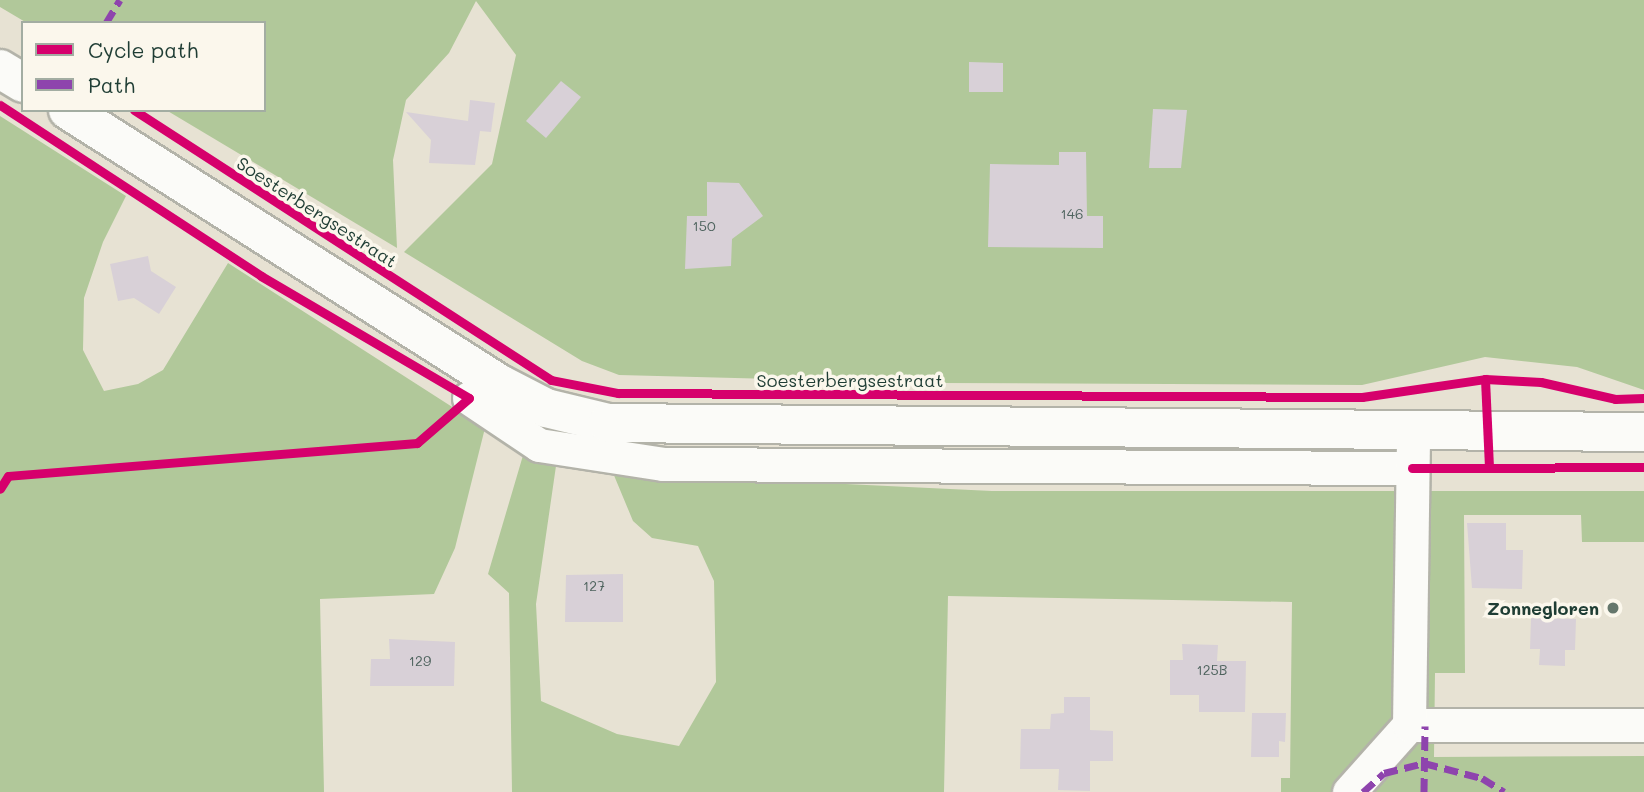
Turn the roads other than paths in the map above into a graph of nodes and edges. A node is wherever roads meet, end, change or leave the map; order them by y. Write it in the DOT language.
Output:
graph roads {
  1 [pos="0,69"];
  2 [pos="21,82"];
  3 [pos="71,112"];
  4 [pos="469,398"];
  5 [pos="1413,430"];
  6 [pos="1644,432"];
  7 [pos="1412,468"];
  8 [pos="1409,725"];
  9 [pos="1644,725"];
  10 [pos="1349,792"];
  1 -- 2 [label="main road"];
  3 -- 5 [label="main road"];
  4 -- 7 [label="street"];
  5 -- 6 [label="main road"];
  5 -- 7 [label="street"];
  7 -- 8 [label="street"];
  8 -- 9 [label="street"];
  8 -- 10 [label="street"];
}
